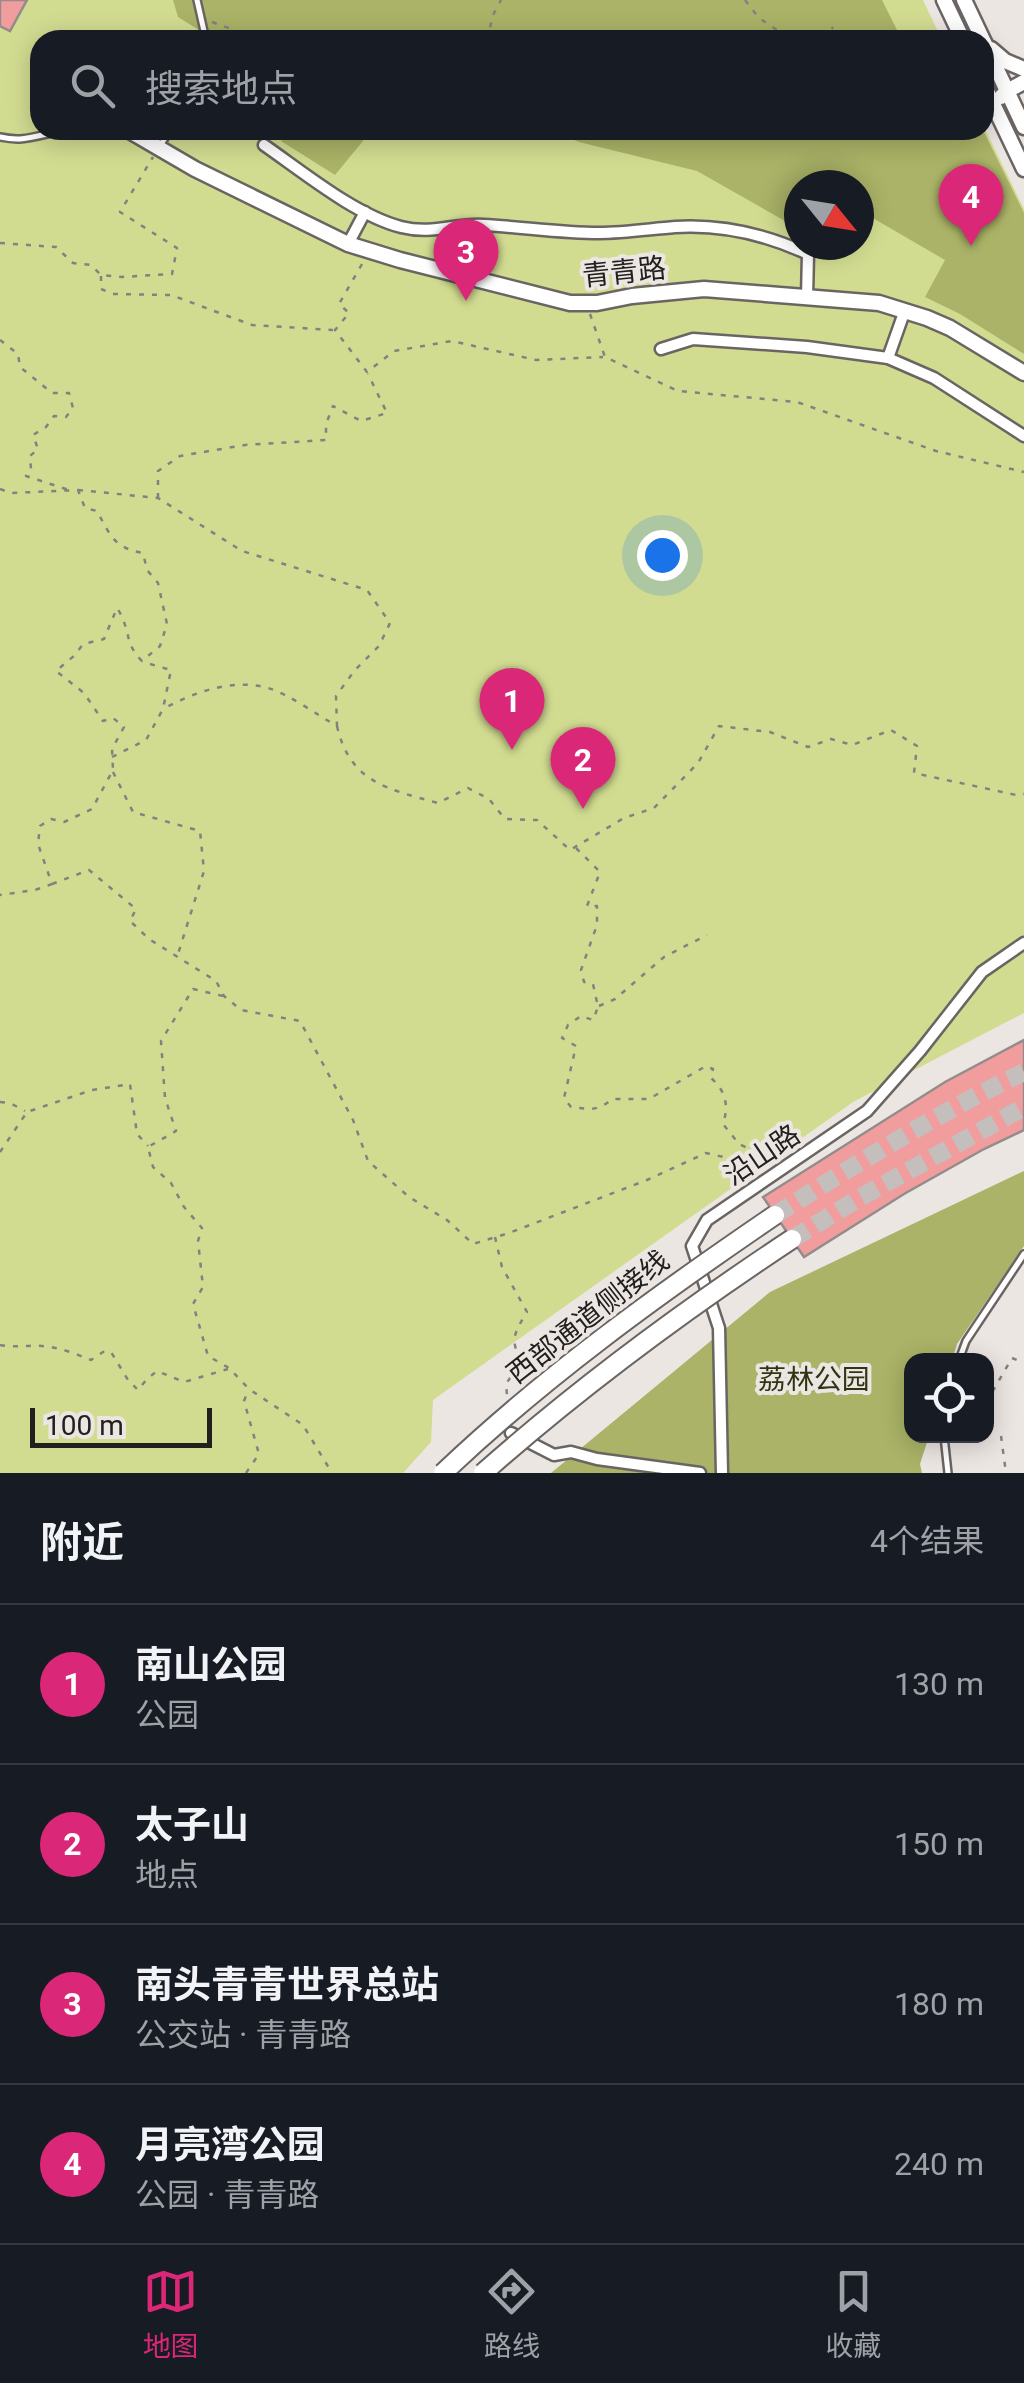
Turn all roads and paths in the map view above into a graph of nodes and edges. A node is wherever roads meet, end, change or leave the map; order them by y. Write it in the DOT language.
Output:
graph roads {
  1 [pos="197,0"];
  2 [pos="501,0"];
  3 [pos="745,0"];
  4 [pos="944,0"];
  5 [pos="964,0"];
  6 [pos="201,19"];
  7 [pos="833,27"];
  8 [pos="204,30"];
  9 [pos="233,30"];
  10 [pos="489,30"];
  11 [pos="777,30"];
  12 [pos="831,30"];
  13 [pos="958,30"];
  14 [pos="978,30"];
  15 [pos="994,50"];
  16 [pos="994,60"];
  17 [pos="1024,70"];
  18 [pos="1024,82"];
  19 [pos="1015,99"];
  20 [pos="994,105"];
  21 [pos="1024,126"];
  22 [pos="0,136"];
  23 [pos="30,139"];
  24 [pos="145,140"];
  25 [pos="163,140"];
  26 [pos="264,146"];
  27 [pos="158,148"];
  28 [pos="1024,169"];
  29 [pos="365,212"];
  30 [pos="0,243"];
  31 [pos="348,244"];
  32 [pos="370,251"];
  33 [pos="101,275"];
  34 [pos="807,296"];
  35 [pos="586,303"];
  36 [pos="905,310"];
  37 [pos="334,330"];
  38 [pos="0,340"];
  39 [pos="661,349"];
  40 [pos="605,357"];
  41 [pos="888,358"];
  42 [pos="367,372"];
  43 [pos="1024,373"];
  44 [pos="1024,436"];
  45 [pos="1024,472"];
  46 [pos="0,489"];
  47 [pos="70,490"];
  48 [pos="78,490"];
  49 [pos="158,498"];
  50 [pos="142,661"];
  51 [pos="164,709"];
  52 [pos="337,726"];
  53 [pos="112,757"];
  54 [pos="113,770"];
  55 [pos="1024,794"];
  56 [pos="575,847"];
  57 [pos="52,884"];
  58 [pos="0,895"];
  59 [pos="707,935"];
  60 [pos="1024,942"];
  61 [pos="177,956"];
  62 [pos="224,996"];
  63 [pos="598,1007"];
  64 [pos="0,1102"];
  65 [pos="27,1112"];
  66 [pos="148,1147"];
  67 [pos="0,1152"];
  68 [pos="749,1166"];
  69 [pos="771,1176"];
  70 [pos="775,1215"];
  71 [pos="495,1237"];
  72 [pos="792,1239"];
  73 [pos="1024,1254"];
  74 [pos="0,1346"];
  75 [pos="962,1353"];
  76 [pos="1024,1363"];
  77 [pos="229,1368"];
  78 [pos="249,1389"];
  79 [pos="994,1390"];
  80 [pos="508,1401"];
  81 [pos="511,1433"];
  82 [pos="1001,1436"];
  83 [pos="945,1443"];
  84 [pos="246,1473"];
  85 [pos="332,1473"];
  86 [pos="443,1473"];
  87 [pos="483,1473"];
  88 [pos="700,1473"];
  89 [pos="722,1473"];
  90 [pos="948,1473"];
  91 [pos="1006,1473"];
  1 -- 6 [label="lane"];
  2 -- 10 [label="path"];
  3 -- 11 [label="path"];
  4 -- 13 [label="street"];
  5 -- 14 [label="street"];
  6 -- 8 [label="lane"];
  6 -- 9 [label="path"];
  7 -- 12 [label="path"];
  15 -- 17 [label="street"];
  16 -- 19 [label="street"];
  18 -- 19 [label="street"];
  19 -- 20 [label="street"];
  19 -- 21 [label="street"];
  20 -- 28 [label="street"];
  22 -- 23 [label="lane"];
  24 -- 27 [label="street, 青青路"];
  25 -- 27 [label="lane"];
  26 -- 29 [label="street"];
  27 -- 31 [label="street, 青青路"];
  27 -- 33 [label="path"];
  29 -- 31 [label="street"];
  29 -- 34 [label="street"];
  30 -- 33 [label="path"];
  31 -- 32 [label="street, 青青路"];
  32 -- 35 [label="street, 青青路"];
  32 -- 37 [label="path"];
  33 -- 37 [label="path"];
  34 -- 35 [label="street, 青青路"];
  34 -- 36 [label="street, 青青路"];
  35 -- 40 [label="path"];
  36 -- 41 [label="street"];
  36 -- 43 [label="street, 青青路"];
  37 -- 42 [label="path"];
  38 -- 47 [label="path"];
  39 -- 41 [label="street"];
  40 -- 42 [label="path"];
  40 -- 45 [label="path"];
  41 -- 44 [label="street"];
  42 -- 49 [label="path"];
  46 -- 47 [label="path"];
  47 -- 48 [label="path"];
  48 -- 49 [label="path"];
  48 -- 50 [label="path"];
  49 -- 52 [label="path"];
  50 -- 51 [label="path"];
  50 -- 53 [label="path"];
  51 -- 52 [label="path"];
  51 -- 53 [label="path"];
  52 -- 56 [label="path"];
  53 -- 54 [label="path"];
  54 -- 57 [label="path"];
  54 -- 61 [label="path"];
  55 -- 56 [label="path"];
  56 -- 63 [label="path"];
  57 -- 58 [label="path"];
  57 -- 61 [label="path"];
  59 -- 63 [label="path"];
  60 -- 69 [label="street, 沿山路"];
  61 -- 62 [label="path"];
  62 -- 66 [label="path"];
  62 -- 71 [label="path"];
  63 -- 68 [label="path"];
  64 -- 65 [label="path"];
  65 -- 66 [label="path"];
  65 -- 67 [label="path"];
  66 -- 77 [label="path"];
  68 -- 69 [label="path"];
  68 -- 71 [label="path"];
  69 -- 89 [label="street, 沿山路"];
  70 -- 86 [label="highway, 西部通道侧接线, bridge"];
  71 -- 80 [label="path"];
  72 -- 87 [label="highway, 西部通道侧接线, bridge"];
  73 -- 75 [label="lane"];
  74 -- 77 [label="path"];
  76 -- 79 [label="path"];
  77 -- 78 [label="path"];
  78 -- 84 [label="path"];
  78 -- 85 [label="path"];
  81 -- 88 [label="street"];
  82 -- 91 [label="path"];
  83 -- 90 [label="lane"];
}
